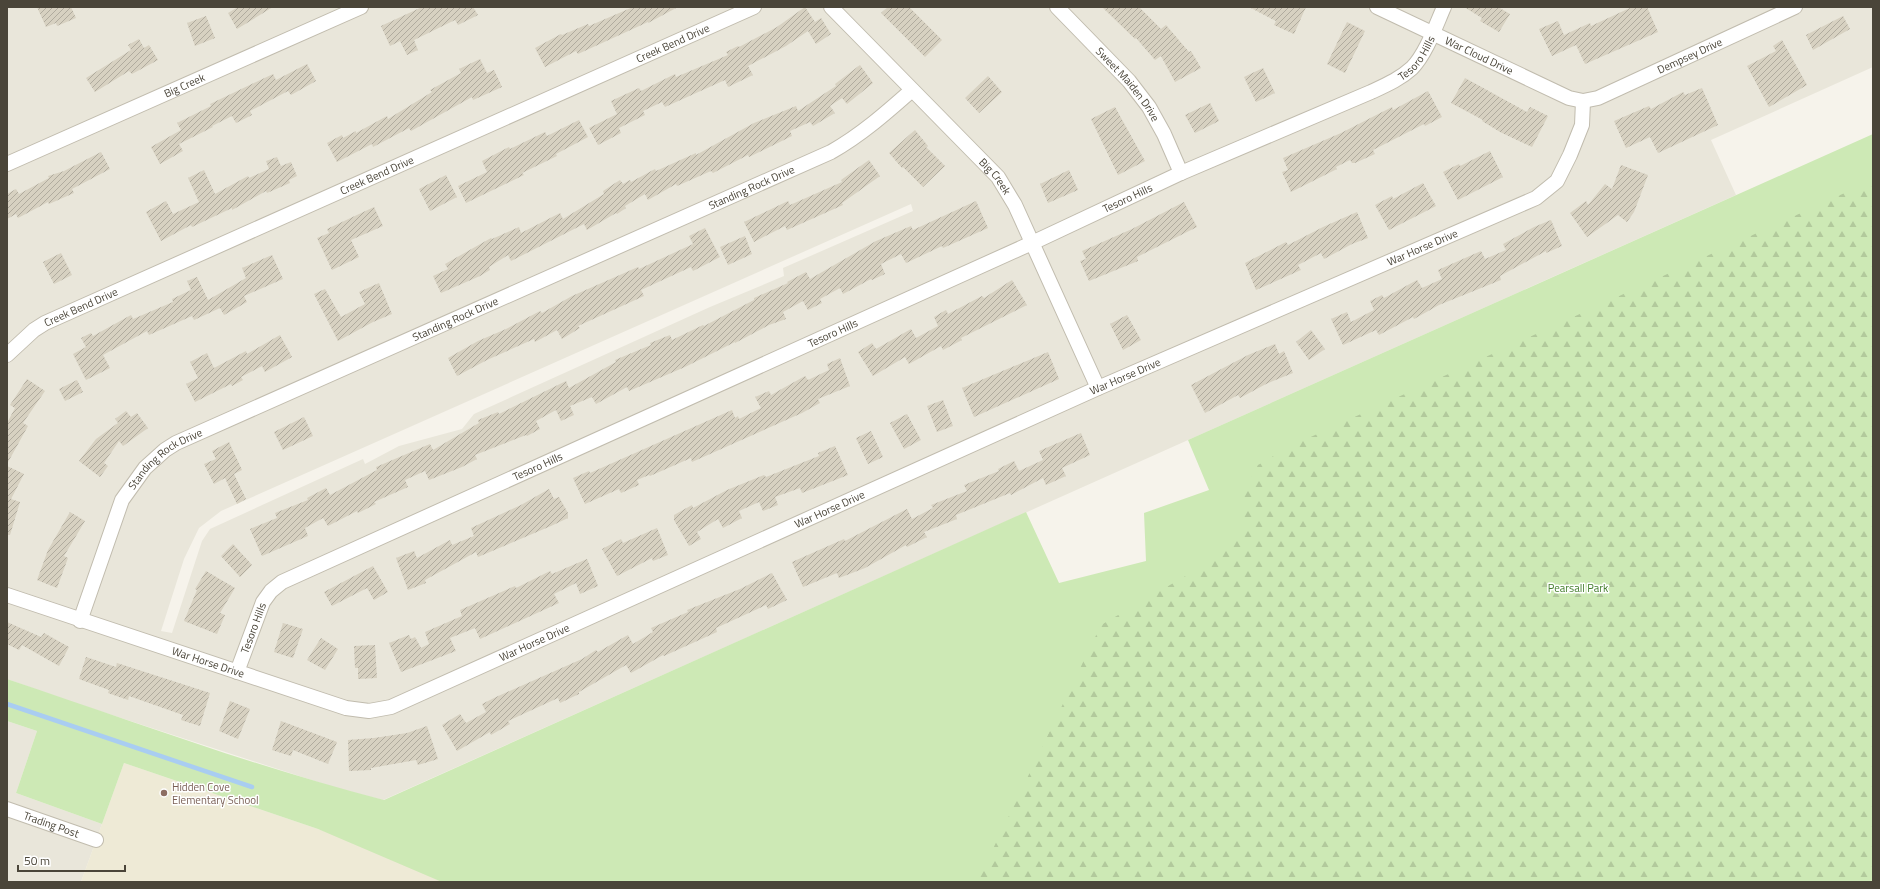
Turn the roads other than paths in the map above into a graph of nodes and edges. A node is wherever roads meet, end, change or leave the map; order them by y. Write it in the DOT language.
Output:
graph roads {
  1 [pos="361,7"];
  2 [pos="754,7"];
  3 [pos="832,7"];
  4 [pos="1057,7"];
  5 [pos="1376,7"];
  6 [pos="1444,7"];
  7 [pos="1790,8"];
  8 [pos="1432,32"];
  9 [pos="912,90"];
  10 [pos="1583,101"];
  11 [pos="7,164"];
  12 [pos="1181,173"];
  13 [pos="1032,243"];
  14 [pos="7,355"];
  15 [pos="1098,388"];
  16 [pos="7,595"];
  17 [pos="80,621"];
  18 [pos="237,672"];
  19 [pos="8,814"];
  20 [pos="96,840"];
  1 -- 11 [label="street, Big Creek"];
  2 -- 14 [label="street, Creek Bend Drive"];
  3 -- 9 [label="street, Big Creek"];
  4 -- 12 [label="street, Sweet Maiden Drive"];
  5 -- 8 [label="street, War Cloud Drive"];
  6 -- 8 [label="street, Tesoro Hills"];
  7 -- 10 [label="street, Dempsey Drive"];
  8 -- 10 [label="street, War Cloud Drive"];
  8 -- 12 [label="street, Tesoro Hills"];
  9 -- 13 [label="street, Big Creek"];
  9 -- 17 [label="street, Standing Rock Drive"];
  10 -- 15 [label="street, War Horse Drive"];
  12 -- 13 [label="street, Tesoro Hills"];
  13 -- 15 [label="street, Big Creek"];
  13 -- 18 [label="street, Tesoro Hills"];
  15 -- 18 [label="street, War Horse Drive"];
  16 -- 17 [label="street, War Horse Drive"];
  17 -- 18 [label="street, War Horse Drive"];
  19 -- 20 [label="street, Trading Post"];
}
